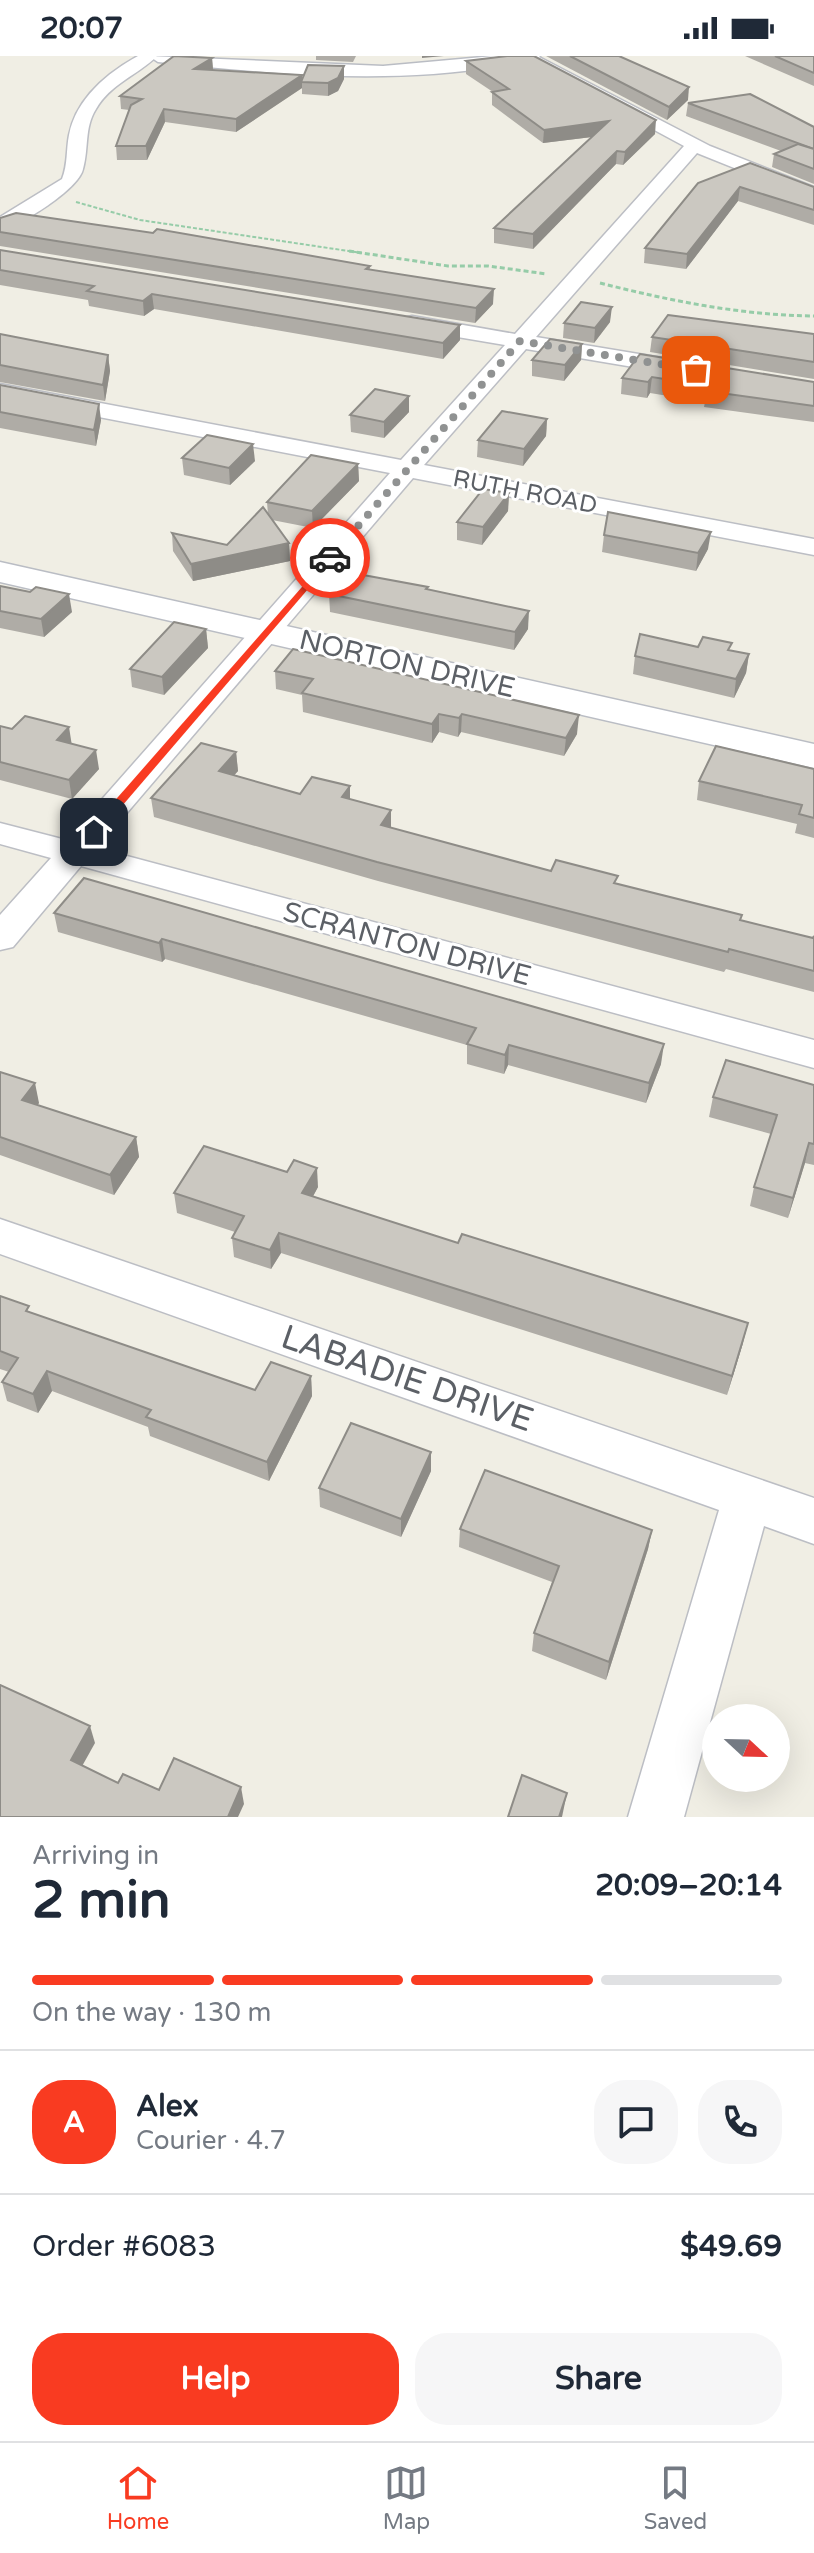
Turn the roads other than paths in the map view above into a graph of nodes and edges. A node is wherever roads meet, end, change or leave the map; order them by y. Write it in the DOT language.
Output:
graph roads {
  1 [pos="149,56"];
  2 [pos="158,56"];
  3 [pos="527,56"];
  4 [pos="695,144"];
  5 [pos="814,194"];
  6 [pos="0,225"];
  7 [pos="394,320"];
  8 [pos="520,341"];
  9 [pos="706,372"];
  10 [pos="0,391"];
  11 [pos="407,469"];
  12 [pos="814,547"];
  13 [pos="0,572"];
  14 [pos="266,632"];
  15 [pos="814,756"];
  16 [pos="0,833"];
  17 [pos="75,854"];
  18 [pos="0,938"];
  19 [pos="814,1054"];
  20 [pos="0,1236"];
  21 [pos="747,1499"];
  22 [pos="814,1521"];
  23 [pos="656,1817"];
  1 -- 6 [label="street"];
  2 -- 3 [label="street"];
  3 -- 4 [label="street"];
  4 -- 5 [label="street"];
  4 -- 8 [label="street"];
  7 -- 8 [label="street"];
  8 -- 9 [label="street"];
  8 -- 11 [label="street"];
  10 -- 11 [label="street, RUTH ROAD"];
  11 -- 12 [label="street, RUTH ROAD"];
  11 -- 14 [label="street"];
  13 -- 14 [label="street, NORTON DRIVE"];
  14 -- 15 [label="street, NORTON DRIVE"];
  14 -- 17 [label="street"];
  16 -- 17 [label="street, SCRANTON DRIVE"];
  17 -- 18 [label="street"];
  17 -- 19 [label="street, SCRANTON DRIVE"];
  20 -- 21 [label="street, LABADIE DRIVE"];
  21 -- 22 [label="street, LABADIE DRIVE"];
  21 -- 23 [label="street"];
}
